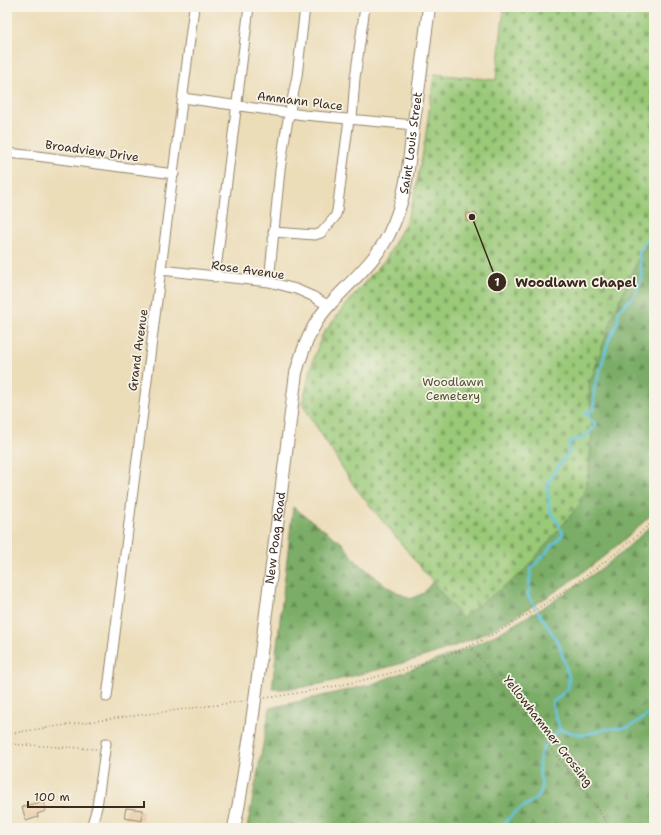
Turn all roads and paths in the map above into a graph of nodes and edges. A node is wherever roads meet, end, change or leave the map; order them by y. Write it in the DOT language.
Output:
graph roads {
  1 [pos="194,7"];
  2 [pos="249,7"];
  3 [pos="305,7"];
  4 [pos="365,7"];
  5 [pos="429,7"];
  6 [pos="183,98"];
  7 [pos="235,105"];
  8 [pos="290,113"];
  9 [pos="350,119"];
  10 [pos="414,125"];
  11 [pos="7,153"];
  12 [pos="174,174"];
  13 [pos="273,232"];
  14 [pos="363,269"];
  15 [pos="161,270"];
  16 [pos="215,277"];
  17 [pos="269,282"];
  18 [pos="329,306"];
  19 [pos="654,520"];
  20 [pos="470,645"];
  21 [pos="107,697"];
  22 [pos="262,699"];
  23 [pos="247,701"];
  24 [pos="7,734"];
  25 [pos="7,744"];
  26 [pos="105,748"];
  27 [pos="91,828"];
  28 [pos="234,828"];
  29 [pos="610,828"];
  1 -- 6 [label="street, Grand Avenue"];
  2 -- 7 [label="street"];
  3 -- 8 [label="street"];
  4 -- 9 [label="street"];
  5 -- 10 [label="main road, Saint Louis Street"];
  6 -- 7 [label="street, Ammann Place"];
  6 -- 12 [label="street, Grand Avenue"];
  7 -- 8 [label="street, Ammann Place"];
  7 -- 16 [label="street"];
  8 -- 9 [label="street, Ammann Place"];
  8 -- 13 [label="street"];
  9 -- 10 [label="street, Ammann Place"];
  9 -- 13 [label="street"];
  10 -- 14 [label="main road, Saint Louis Street"];
  11 -- 12 [label="street, Broadview Drive"];
  12 -- 15 [label="street, Grand Avenue"];
  13 -- 17 [label="street"];
  14 -- 18 [label="main road, New Poag Road"];
  15 -- 16 [label="street, Rose Avenue"];
  15 -- 21 [label="street, Grand Avenue"];
  16 -- 17 [label="street, Rose Avenue"];
  17 -- 18 [label="street, Rose Avenue"];
  18 -- 28 [label="main road, New Poag Road, bridge"];
  19 -- 20 [label="path"];
  20 -- 22 [label="path"];
  20 -- 29 [label="path, Yellowhammer Crossing"];
  23 -- 24 [label="path"];
  25 -- 26 [label="path"];
  26 -- 27 [label="street"];
}
